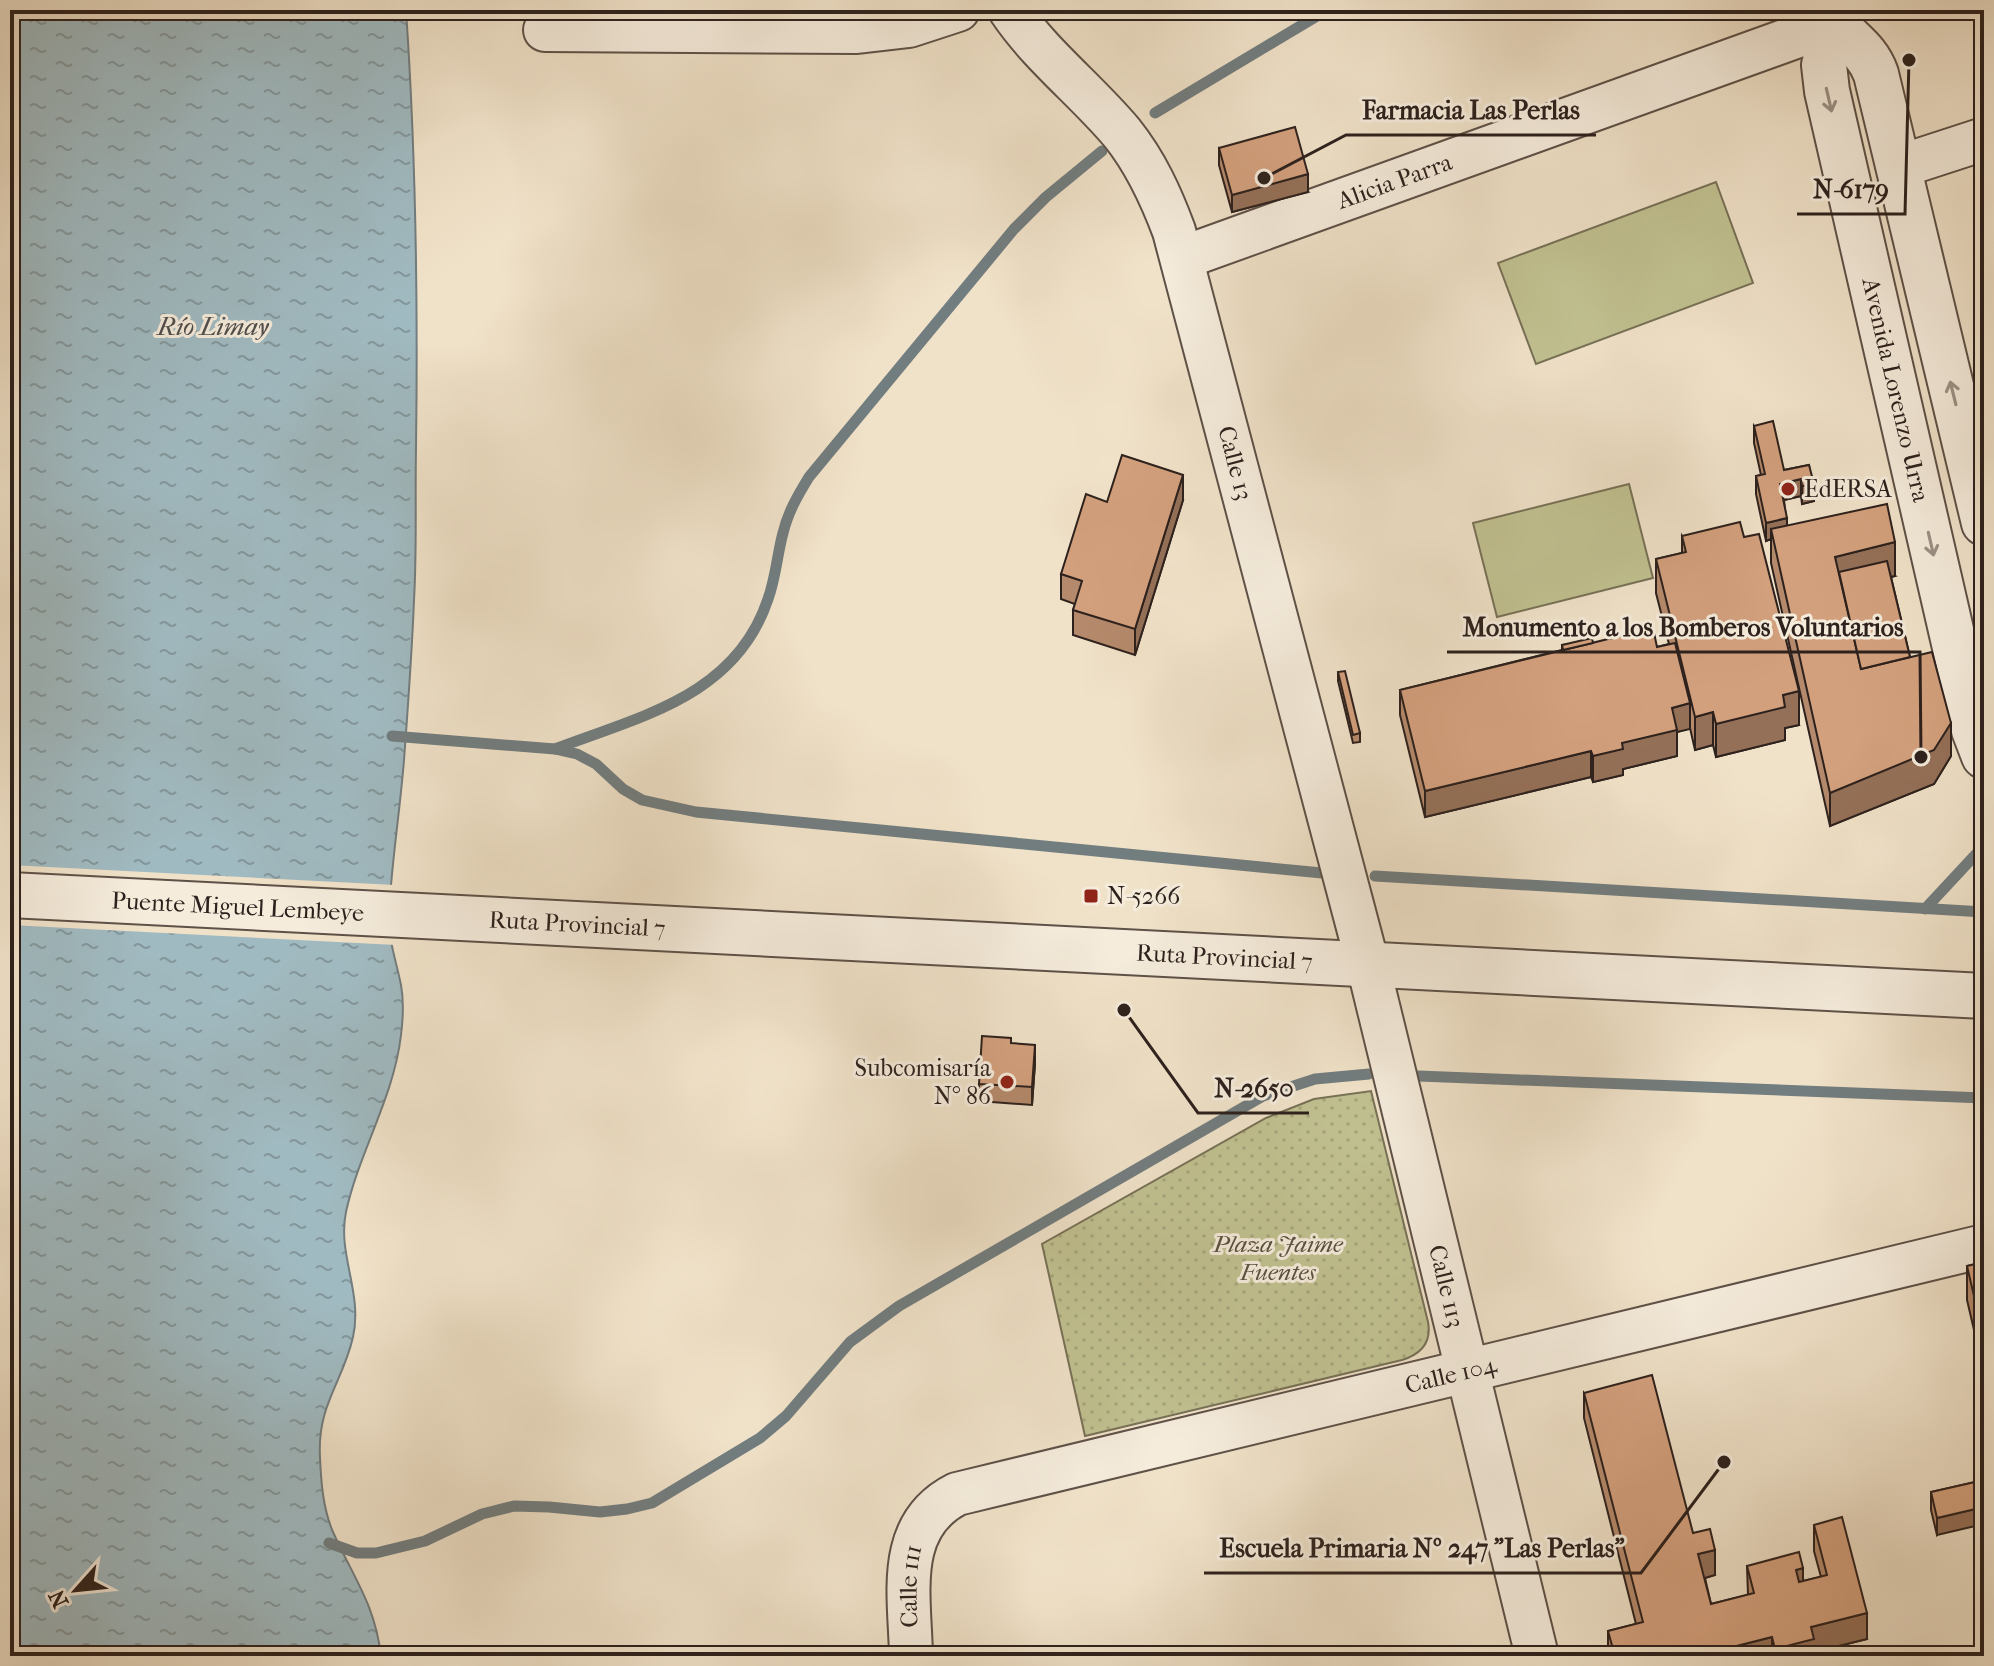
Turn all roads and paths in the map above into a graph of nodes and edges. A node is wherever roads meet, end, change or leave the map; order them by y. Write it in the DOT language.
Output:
graph roads {
  1 [pos="958,10"];
  2 [pos="1010,10"];
  3 [pos="1831,17"];
  4 [pos="545,30"];
  5 [pos="1984,139"];
  6 [pos="1898,167"];
  7 [pos="1182,258"];
  8 [pos="1984,523"];
  9 [pos="1984,756"];
  10 [pos="10,895"];
  11 [pos="466,919"];
  12 [pos="1368,965"];
  13 [pos="1984,996"];
  14 [pos="1984,1246"];
  15 [pos="1467,1370"];
  16 [pos="925,1518"];
  17 [pos="911,1656"];
  18 [pos="1537,1656"];
  1 -- 4 [label="street"];
  2 -- 7 [label="street, Calle 13"];
  3 -- 6 [label="street"];
  3 -- 7 [label="street, Alicia Parra"];
  3 -- 9 [label="street, Avenida Lorenzo Urra, one-way"];
  5 -- 6 [label="street"];
  8 -- 6 [label="street, one-way"];
  7 -- 12 [label="street, Calle 13"];
  10 -- 11 [label="street, Puente Miguel Lembeye"];
  11 -- 12 [label="street, Ruta Provincial 7"];
  12 -- 13 [label="street, Ruta Provincial 7"];
  12 -- 15 [label="street, Calle 113"];
  14 -- 15 [label="street, Calle 104"];
  15 -- 16 [label="street, Calle 104"];
  15 -- 18 [label="street, Calle 113"];
  16 -- 17 [label="street, Calle 111"];
}
